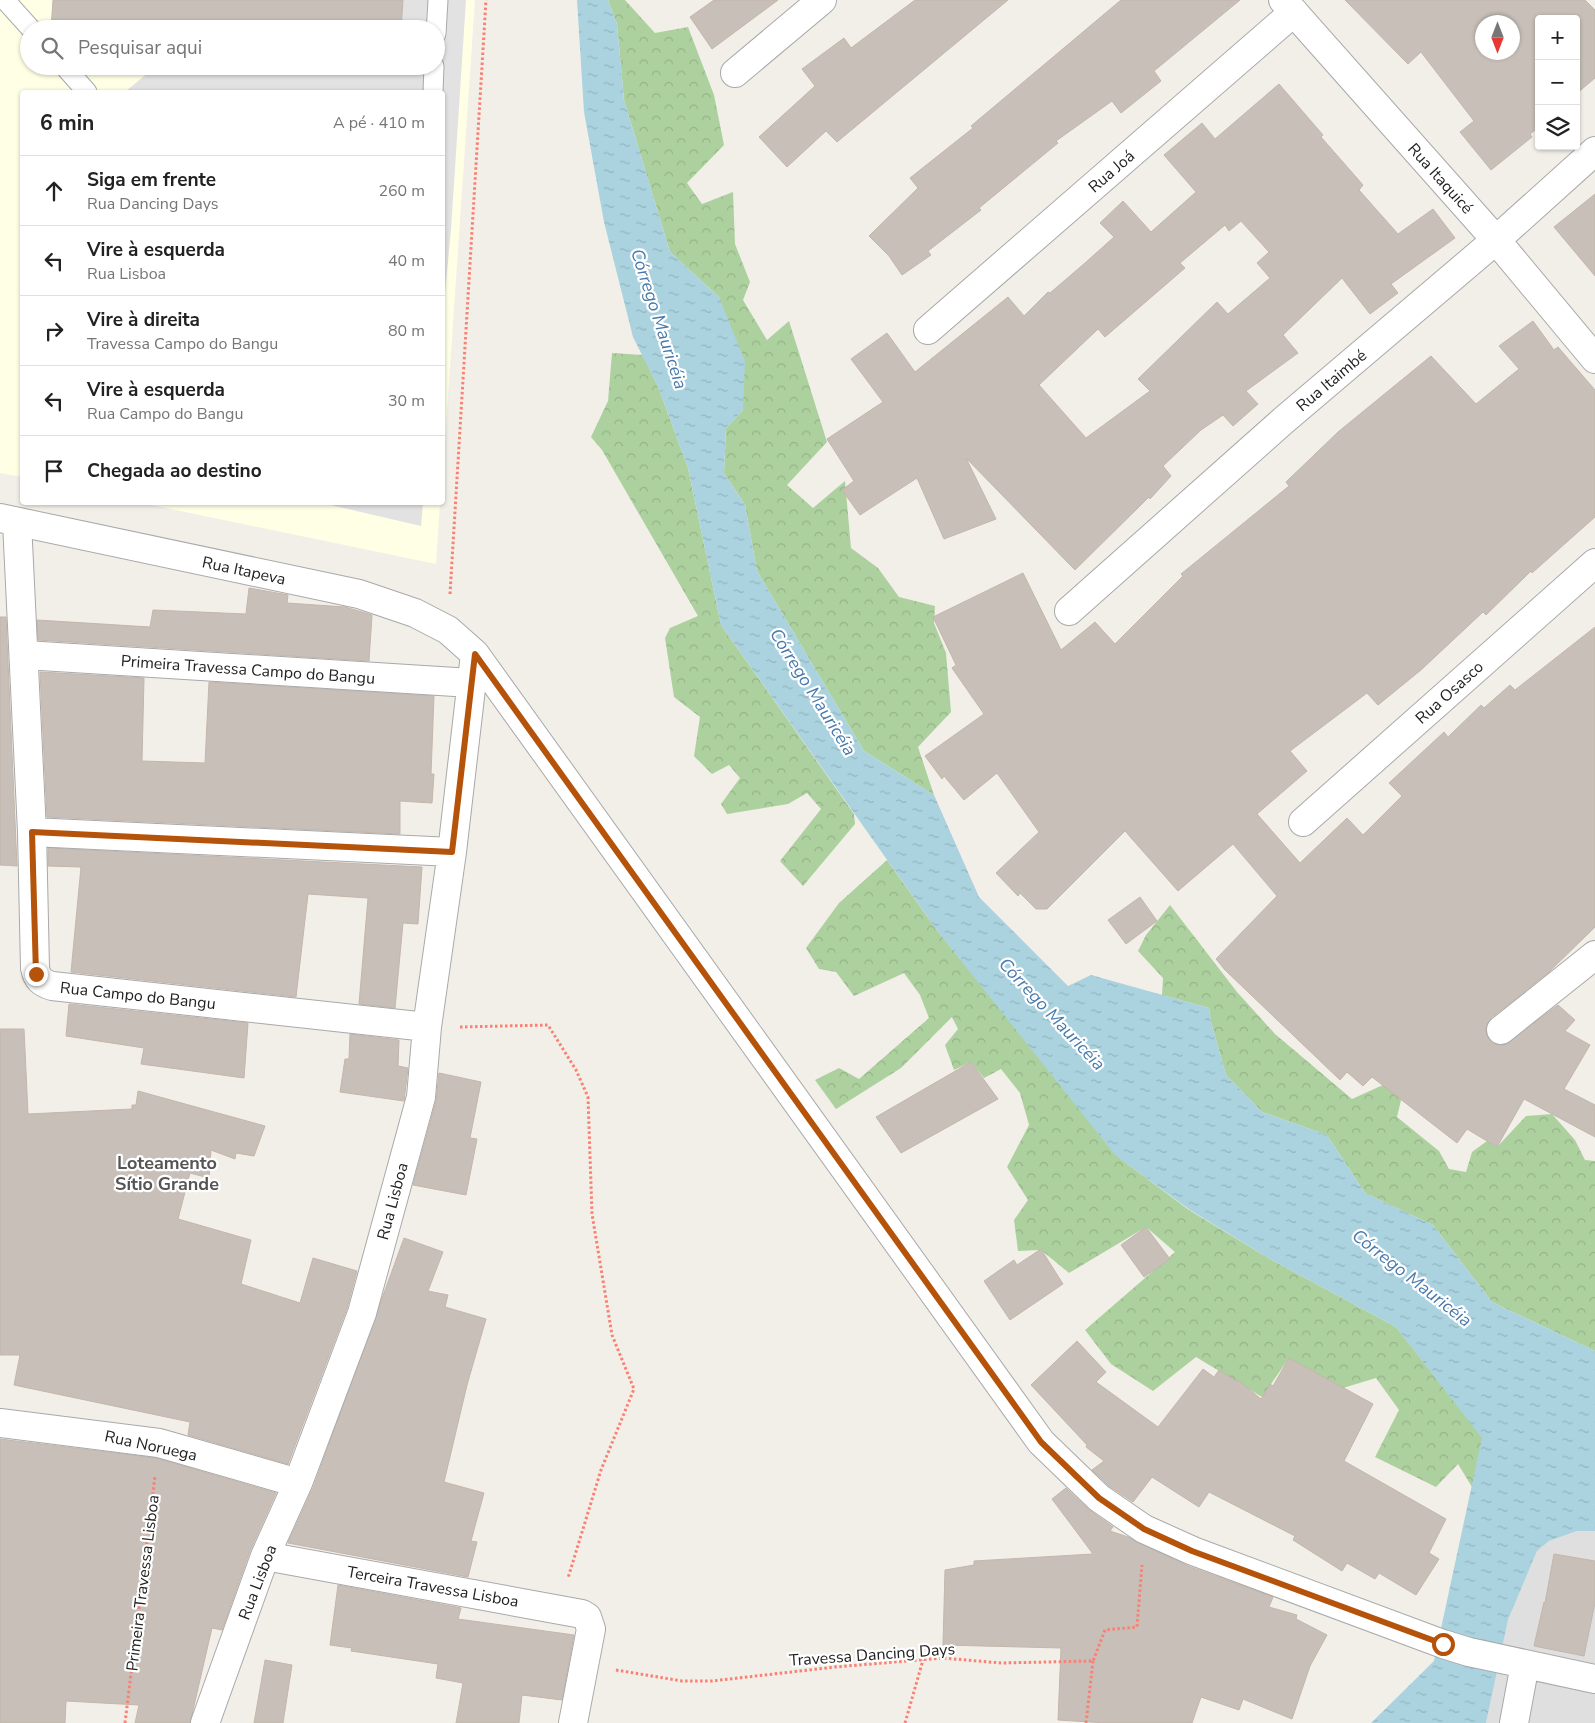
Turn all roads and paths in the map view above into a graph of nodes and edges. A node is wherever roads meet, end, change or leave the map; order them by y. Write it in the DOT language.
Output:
graph roads {
  1 [pos="5,0"];
  2 [pos="438,0"];
  3 [pos="486,0"];
  4 [pos="822,0"];
  5 [pos="1289,6"];
  6 [pos="22,20"];
  7 [pos="437,20"];
  8 [pos="735,73"];
  9 [pos="72,75"];
  10 [pos="434,75"];
  11 [pos="85,90"];
  12 [pos="433,90"];
  13 [pos="1595,151"];
  14 [pos="1496,240"];
  15 [pos="928,330"];
  16 [pos="1595,359"];
  17 [pos="8,520"];
  18 [pos="1595,563"];
  19 [pos="1069,611"];
  20 [pos="448,630"];
  21 [pos="475,654"];
  22 [pos="25,655"];
  23 [pos="471,682"];
  24 [pos="1303,822"];
  25 [pos="32,832"];
  26 [pos="452,852"];
  27 [pos="1595,955"];
  28 [pos="426,1027"];
  29 [pos="1501,1030"];
  30 [pos="0,1423"];
  31 [pos="159,1443"];
  32 [pos="298,1483"];
  33 [pos="1144,1529"];
  34 [pos="265,1556"];
  35 [pos="559,1609"];
  36 [pos="923,1660"];
  37 [pos="1093,1661"];
  38 [pos="1516,1662"];
  39 [pos="582,1665"];
  40 [pos="1595,1679"];
  41 [pos="125,1723"];
  42 [pos="207,1723"];
  43 [pos="573,1723"];
  44 [pos="905,1723"];
  45 [pos="1086,1723"];
  46 [pos="1514,1723"];
  1 -- 6 [label="lane"];
  2 -- 7 [label="lane"];
  3 -- 20 [label="path"];
  4 -- 8 [label="street"];
  5 -- 14 [label="street, Rua Itaquicé"];
  5 -- 15 [label="street, Rua Joá"];
  9 -- 11 [label="lane"];
  10 -- 12 [label="lane"];
  13 -- 14 [label="street, Rua Itaimbé"];
  14 -- 16 [label="street, Rua Itaquicé"];
  14 -- 19 [label="street, Rua Itaimbé"];
  17 -- 20 [label="street, Rua Itapeva"];
  17 -- 22 [label="street, Rua Campo do Bangu"];
  18 -- 24 [label="street, Rua Osasco"];
  20 -- 21 [label="street, Rua Itapeva"];
  21 -- 23 [label="street, Rua Lisboa"];
  21 -- 33 [label="street, Rua Itapeva"];
  22 -- 23 [label="street, Primeira Travessa Campo do Bangu"];
  22 -- 25 [label="street, Rua Campo do Bangu"];
  23 -- 26 [label="street, Rua Lisboa"];
  25 -- 26 [label="street"];
  25 -- 28 [label="street, Rua Campo do Bangu"];
  26 -- 28 [label="street, Rua Lisboa"];
  27 -- 29 [label="street"];
  28 -- 32 [label="street, Rua Lisboa"];
  28 -- 35 [label="path"];
  30 -- 31 [label="street, Rua Noruega"];
  31 -- 32 [label="street, Rua Noruega"];
  31 -- 41 [label="path, Primeira Travessa Lisboa"];
  32 -- 34 [label="street, Rua Lisboa"];
  33 -- 37 [label="path"];
  33 -- 38 [label="street, Rua Itapeva"];
  34 -- 35 [label="street, Terceira Travessa Lisboa"];
  34 -- 42 [label="street, Rua Lisboa"];
  35 -- 39 [label="street, Terceira Travessa Lisboa"];
  36 -- 37 [label="path, Travessa Dancing Days"];
  36 -- 39 [label="path, Travessa Dancing Days"];
  36 -- 44 [label="path"];
  37 -- 45 [label="path"];
  38 -- 40 [label="street, Rua Itapeva"];
  38 -- 46 [label="street"];
  39 -- 43 [label="street"];
}
